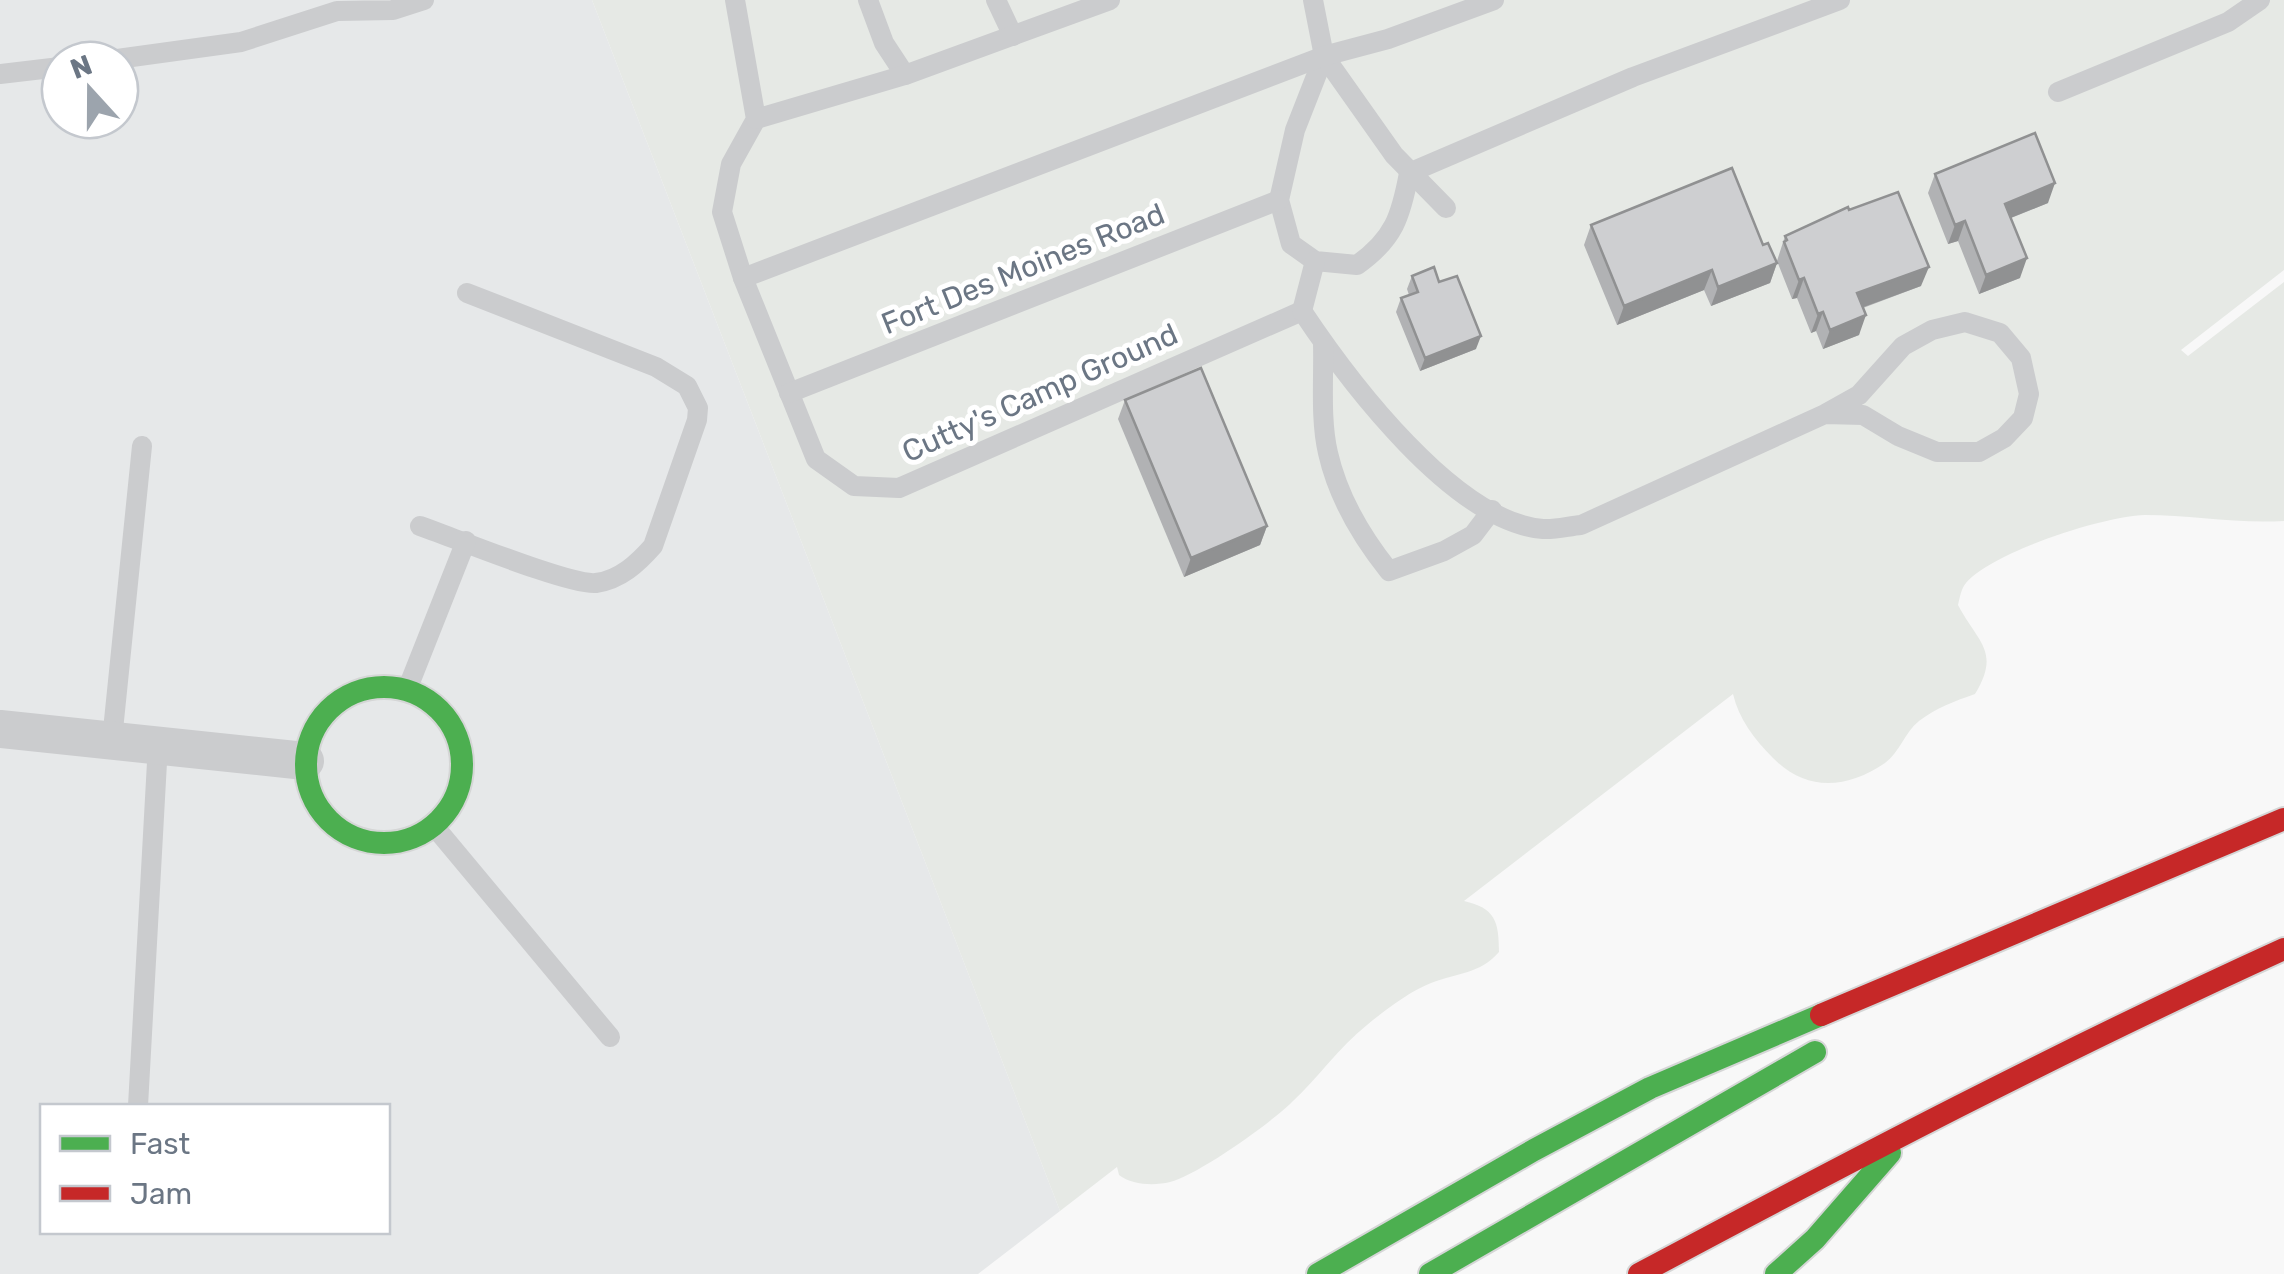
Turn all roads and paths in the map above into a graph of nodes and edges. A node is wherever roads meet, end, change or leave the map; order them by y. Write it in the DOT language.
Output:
graph roads {
  1 [pos="424,0"];
  2 [pos="735,0"];
  3 [pos="868,0"];
  4 [pos="996,0"];
  5 [pos="1110,0"];
  6 [pos="1312,0"];
  7 [pos="1494,0"];
  8 [pos="1840,0"];
  9 [pos="2260,0"];
  10 [pos="1013,36"];
  11 [pos="140,56"];
  12 [pos="1324,56"];
  13 [pos="40,69"];
  14 [pos="0,74"];
  15 [pos="906,75"];
  16 [pos="2058,92"];
  17 [pos="756,119"];
  18 [pos="1409,173"];
  19 [pos="1278,200"];
  20 [pos="1446,208"];
  21 [pos="1315,260"];
  22 [pos="743,278"];
  23 [pos="467,293"];
  24 [pos="1302,311"];
  25 [pos="1323,343"];
  26 [pos="789,394"];
  27 [pos="1825,414"];
  28 [pos="142,446"];
  29 [pos="1492,510"];
  30 [pos="420,526"];
  31 [pos="466,542"];
  32 [pos="407,690"];
  33 [pos="0,729"];
  34 [pos="112,740"];
  35 [pos="158,744"];
  36 [pos="305,761"];
  37 [pos="2284,818"];
  38 [pos="434,826"];
  39 [pos="2122,888"];
  40 [pos="2284,949"];
  41 [pos="1903,1005"];
  42 [pos="610,1037"];
  43 [pos="1836,1041"];
  44 [pos="138,1104"];
  45 [pos="1913,1126"];
  46 [pos="1318,1274"];
  47 [pos="1430,1274"];
  48 [pos="1639,1274"];
  49 [pos="1776,1274"];
  1 -- 11 [label="lane"];
  2 -- 17 [label="lane"];
  3 -- 15 [label="lane"];
  4 -- 10 [label="lane"];
  5 -- 10 [label="lane"];
  6 -- 12 [label="lane"];
  7 -- 12 [label="lane"];
  8 -- 18 [label="lane"];
  9 -- 16 [label="lane"];
  10 -- 15 [label="lane"];
  12 -- 18 [label="lane"];
  12 -- 19 [label="lane"];
  12 -- 22 [label="lane"];
  13 -- 14 [label="lane"];
  15 -- 17 [label="lane"];
  17 -- 22 [label="lane, Cutty's Camp Ground"];
  18 -- 20 [label="lane"];
  18 -- 21 [label="lane"];
  19 -- 21 [label="lane"];
  19 -- 26 [label="lane, Fort Des Moines Road"];
  21 -- 24 [label="lane"];
  22 -- 26 [label="lane, Cutty's Camp Ground"];
  23 -- 31 [label="lane"];
  24 -- 25 [label="lane"];
  24 -- 26 [label="lane, Cutty's Camp Ground"];
  25 -- 29 [label="lane"];
  25 -- 29 [label="lane"];
  27 -- 27 [label="lane"];
  27 -- 29 [label="lane"];
  28 -- 34 [label="lane"];
  30 -- 31 [label="lane"];
  31 -- 32 [label="lane"];
  32 -- 36 [label="main road"];
  32 -- 38 [label="main road"];
  33 -- 34 [label="street"];
  34 -- 35 [label="street"];
  35 -- 36 [label="street"];
  35 -- 44 [label="lane"];
  36 -- 38 [label="main road"];
  37 -- 39 [label="main road"];
  38 -- 42 [label="lane"];
  39 -- 41 [label="main road"];
  39 -- 46 [label="main road"];
  40 -- 45 [label="main road"];
  43 -- 47 [label="main road"];
  45 -- 48 [label="main road"];
  45 -- 49 [label="main road"];
}
